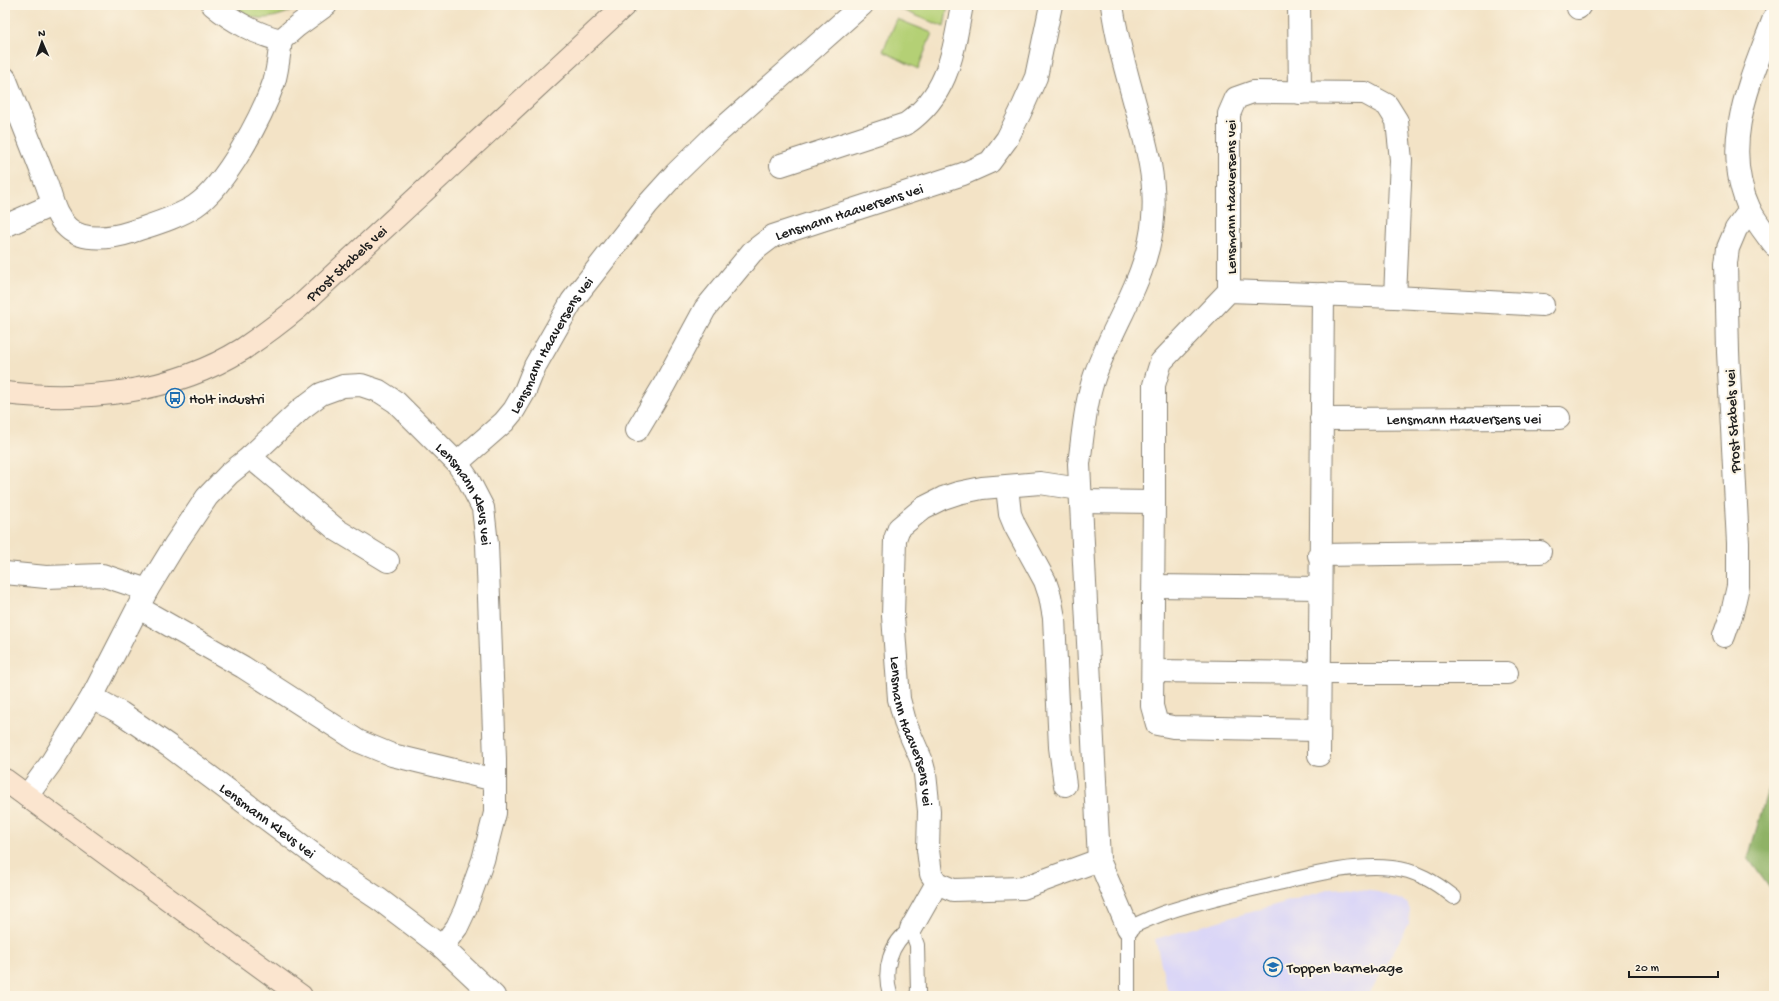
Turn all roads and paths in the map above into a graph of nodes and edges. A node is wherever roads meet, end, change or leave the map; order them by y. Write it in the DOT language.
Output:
graph roads {
  1 [pos="213,5"];
  2 [pos="326,5"];
  3 [pos="625,5"];
  4 [pos="862,5"];
  5 [pos="962,5"];
  6 [pos="1051,5"];
  7 [pos="1112,5"];
  8 [pos="1299,5"];
  9 [pos="1774,18"];
  10 [pos="281,40"];
  11 [pos="5,78"];
  12 [pos="1300,93"];
  13 [pos="781,165"];
  14 [pos="52,205"];
  15 [pos="1750,210"];
  16 [pos="5,226"];
  17 [pos="1774,245"];
  18 [pos="1229,291"];
  19 [pos="1323,294"];
  20 [pos="1395,297"];
  21 [pos="1543,305"];
  22 [pos="5,393"];
  23 [pos="1560,418"];
  24 [pos="1321,419"];
  25 [pos="637,430"];
  26 [pos="250,457"];
  27 [pos="457,463"];
  28 [pos="1007,487"];
  29 [pos="1080,495"];
  30 [pos="1154,502"];
  31 [pos="1540,552"];
  32 [pos="1320,555"];
  33 [pos="388,561"];
  34 [pos="5,573"];
  35 [pos="1154,586"];
  36 [pos="1319,588"];
  37 [pos="143,599"];
  38 [pos="1724,636"];
  39 [pos="1153,671"];
  40 [pos="1318,673"];
  41 [pos="1507,673"];
  42 [pos="92,697"];
  43 [pos="1318,730"];
  44 [pos="1319,755"];
  45 [pos="5,780"];
  46 [pos="495,780"];
  47 [pos="1065,785"];
  48 [pos="27,796"];
  49 [pos="1100,860"];
  50 [pos="938,883"];
  51 [pos="1454,897"];
  52 [pos="1128,928"];
  53 [pos="911,929"];
  54 [pos="442,947"];
  55 [pos="301,996"];
  56 [pos="494,996"];
  57 [pos="892,996"];
  58 [pos="916,996"];
  59 [pos="1128,996"];
  1 -- 10 [label="street"];
  2 -- 10 [label="street"];
  3 -- 22 [label="street, Prost Stabels vei"];
  4 -- 27 [label="street, Lensmann Haaversens vei"];
  5 -- 13 [label="street"];
  6 -- 25 [label="street, Lensmann Haaversens vei"];
  7 -- 29 [label="street"];
  8 -- 12 [label="street"];
  9 -- 15 [label="street"];
  10 -- 14 [label="street"];
  11 -- 14 [label="street"];
  12 -- 18 [label="street, Lensmann Haaversens vei"];
  12 -- 20 [label="street, Lensmann Haaversens vei"];
  14 -- 16 [label="street"];
  15 -- 17 [label="street"];
  15 -- 38 [label="street, Prost Stabels vei"];
  18 -- 19 [label="street, Lensmann Haaversens vei"];
  18 -- 30 [label="street, Lensmann Haaversens vei"];
  19 -- 20 [label="street, Lensmann Haaversens vei"];
  19 -- 24 [label="street"];
  20 -- 21 [label="street, Lensmann Haaversens vei"];
  23 -- 24 [label="street, Lensmann Haaversens vei"];
  24 -- 32 [label="street"];
  26 -- 27 [label="street, Lensmann Klevs vei"];
  26 -- 33 [label="street"];
  26 -- 37 [label="street, Lensmann Klevs vei"];
  27 -- 46 [label="street, Lensmann Klevs vei"];
  28 -- 29 [label="street, Lensmann Haaversens vei"];
  28 -- 47 [label="street"];
  28 -- 50 [label="street, Lensmann Haaversens vei"];
  29 -- 30 [label="street, Lensmann Haaversens vei"];
  29 -- 49 [label="street"];
  30 -- 35 [label="street, Lensmann Haaversens vei"];
  31 -- 32 [label="street"];
  32 -- 36 [label="street"];
  34 -- 37 [label="street"];
  35 -- 36 [label="street"];
  35 -- 39 [label="street, Lensmann Haaversens vei"];
  36 -- 40 [label="street"];
  37 -- 42 [label="street, Lensmann Klevs vei"];
  37 -- 46 [label="street"];
  39 -- 40 [label="street"];
  39 -- 43 [label="street, Lensmann Haaversens vei"];
  40 -- 41 [label="street"];
  40 -- 43 [label="street"];
  42 -- 48 [label="street, Lensmann Klevs vei"];
  42 -- 54 [label="street, Lensmann Klevs vei"];
  43 -- 44 [label="street"];
  45 -- 48 [label="street"];
  46 -- 54 [label="street, Lensmann Klevs vei"];
  48 -- 55 [label="street"];
  49 -- 50 [label="street"];
  49 -- 52 [label="street"];
  50 -- 53 [label="street"];
  51 -- 52 [label="lane"];
  52 -- 59 [label="lane"];
  53 -- 57 [label="lane"];
  53 -- 58 [label="lane"];
  54 -- 56 [label="street, Lensmann Klevs vei"];
}
